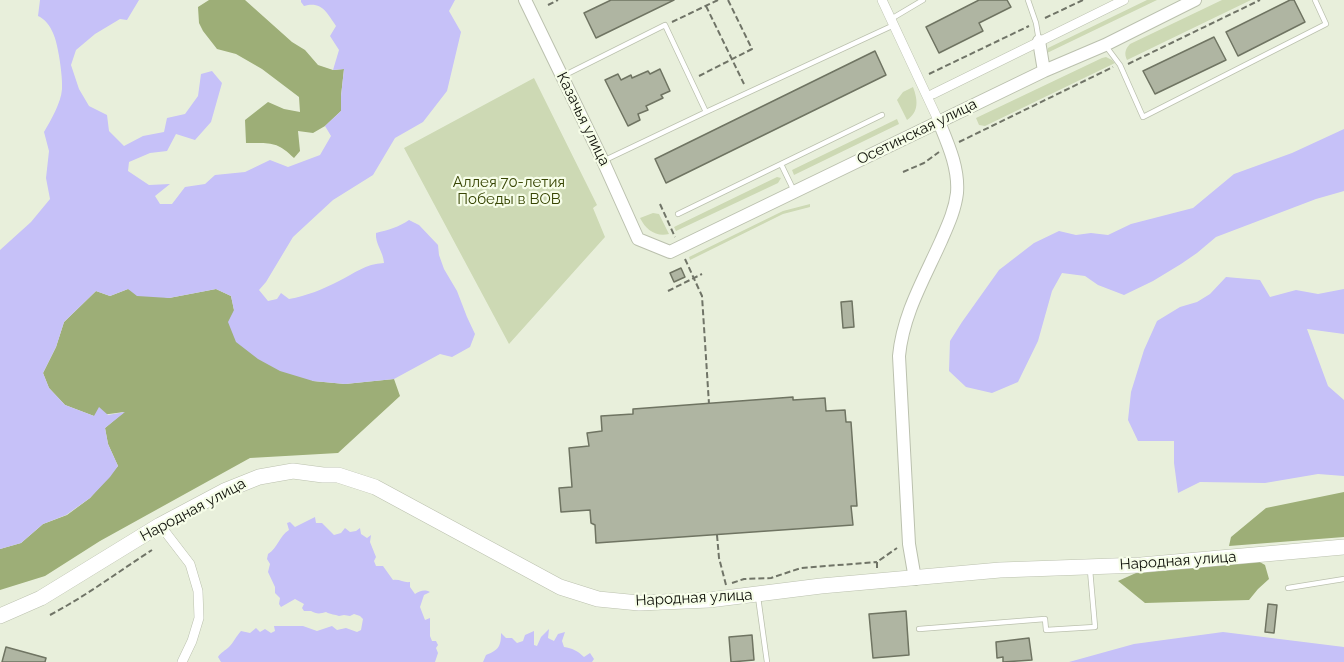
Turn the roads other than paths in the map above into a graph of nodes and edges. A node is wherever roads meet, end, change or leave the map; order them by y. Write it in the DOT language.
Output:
graph roads {
  1 [pos="525,0"];
  2 [pos="882,0"];
  3 [pos="923,0"];
  4 [pos="1028,0"];
  5 [pos="1125,0"];
  6 [pos="1195,0"];
  7 [pos="1315,0"];
  8 [pos="892,22"];
  9 [pos="1039,41"];
  10 [pos="1105,45"];
  11 [pos="1044,71"];
  12 [pos="563,76"];
  13 [pos="933,93"];
  14 [pos="706,112"];
  15 [pos="882,115"];
  16 [pos="939,122"];
  17 [pos="603,161"];
  18 [pos="781,164"];
  19 [pos="794,191"];
  20 [pos="678,214"];
  21 [pos="680,247"];
  22 [pos="160,525"];
  23 [pos="1344,547"];
  24 [pos="1090,567"];
  25 [pos="915,579"];
  26 [pos="1344,579"];
  27 [pos="1288,588"];
  28 [pos="758,595"];
  29 [pos="0,616"];
  30 [pos="919,629"];
  31 [pos="182,662"];
  32 [pos="767,662"];
  1 -- 12 [label="street, Казачья улица"];
  2 -- 8 [label="street"];
  3 -- 8 [label="lane"];
  4 -- 9 [label="lane"];
  5 -- 9 [label="street, Осетинская улица"];
  6 -- 10 [label="street, Осетинская улица"];
  7 -- 10 [label="lane"];
  8 -- 14 [label="lane"];
  8 -- 16 [label="street"];
  9 -- 11 [label="street"];
  9 -- 13 [label="street, Осетинская улица"];
  10 -- 11 [label="street, Осетинская улица"];
  11 -- 16 [label="street, Осетинская улица"];
  12 -- 14 [label="lane"];
  12 -- 17 [label="street, Казачья улица"];
  14 -- 17 [label="lane"];
  15 -- 18 [label="lane"];
  16 -- 19 [label="street, Осетинская улица"];
  16 -- 25 [label="street"];
  17 -- 21 [label="street, Казачья улица"];
  18 -- 19 [label="lane"];
  18 -- 20 [label="lane"];
  19 -- 21 [label="street, Осетинская улица"];
  22 -- 28 [label="main road, Народная улица"];
  22 -- 29 [label="main road, Народная улица"];
  22 -- 31 [label="street"];
  23 -- 24 [label="main road, Народная улица"];
  24 -- 25 [label="main road, Народная улица"];
  24 -- 30 [label="lane"];
  25 -- 28 [label="main road, Народная улица"];
  26 -- 27 [label="lane"];
  28 -- 32 [label="lane"];
}
